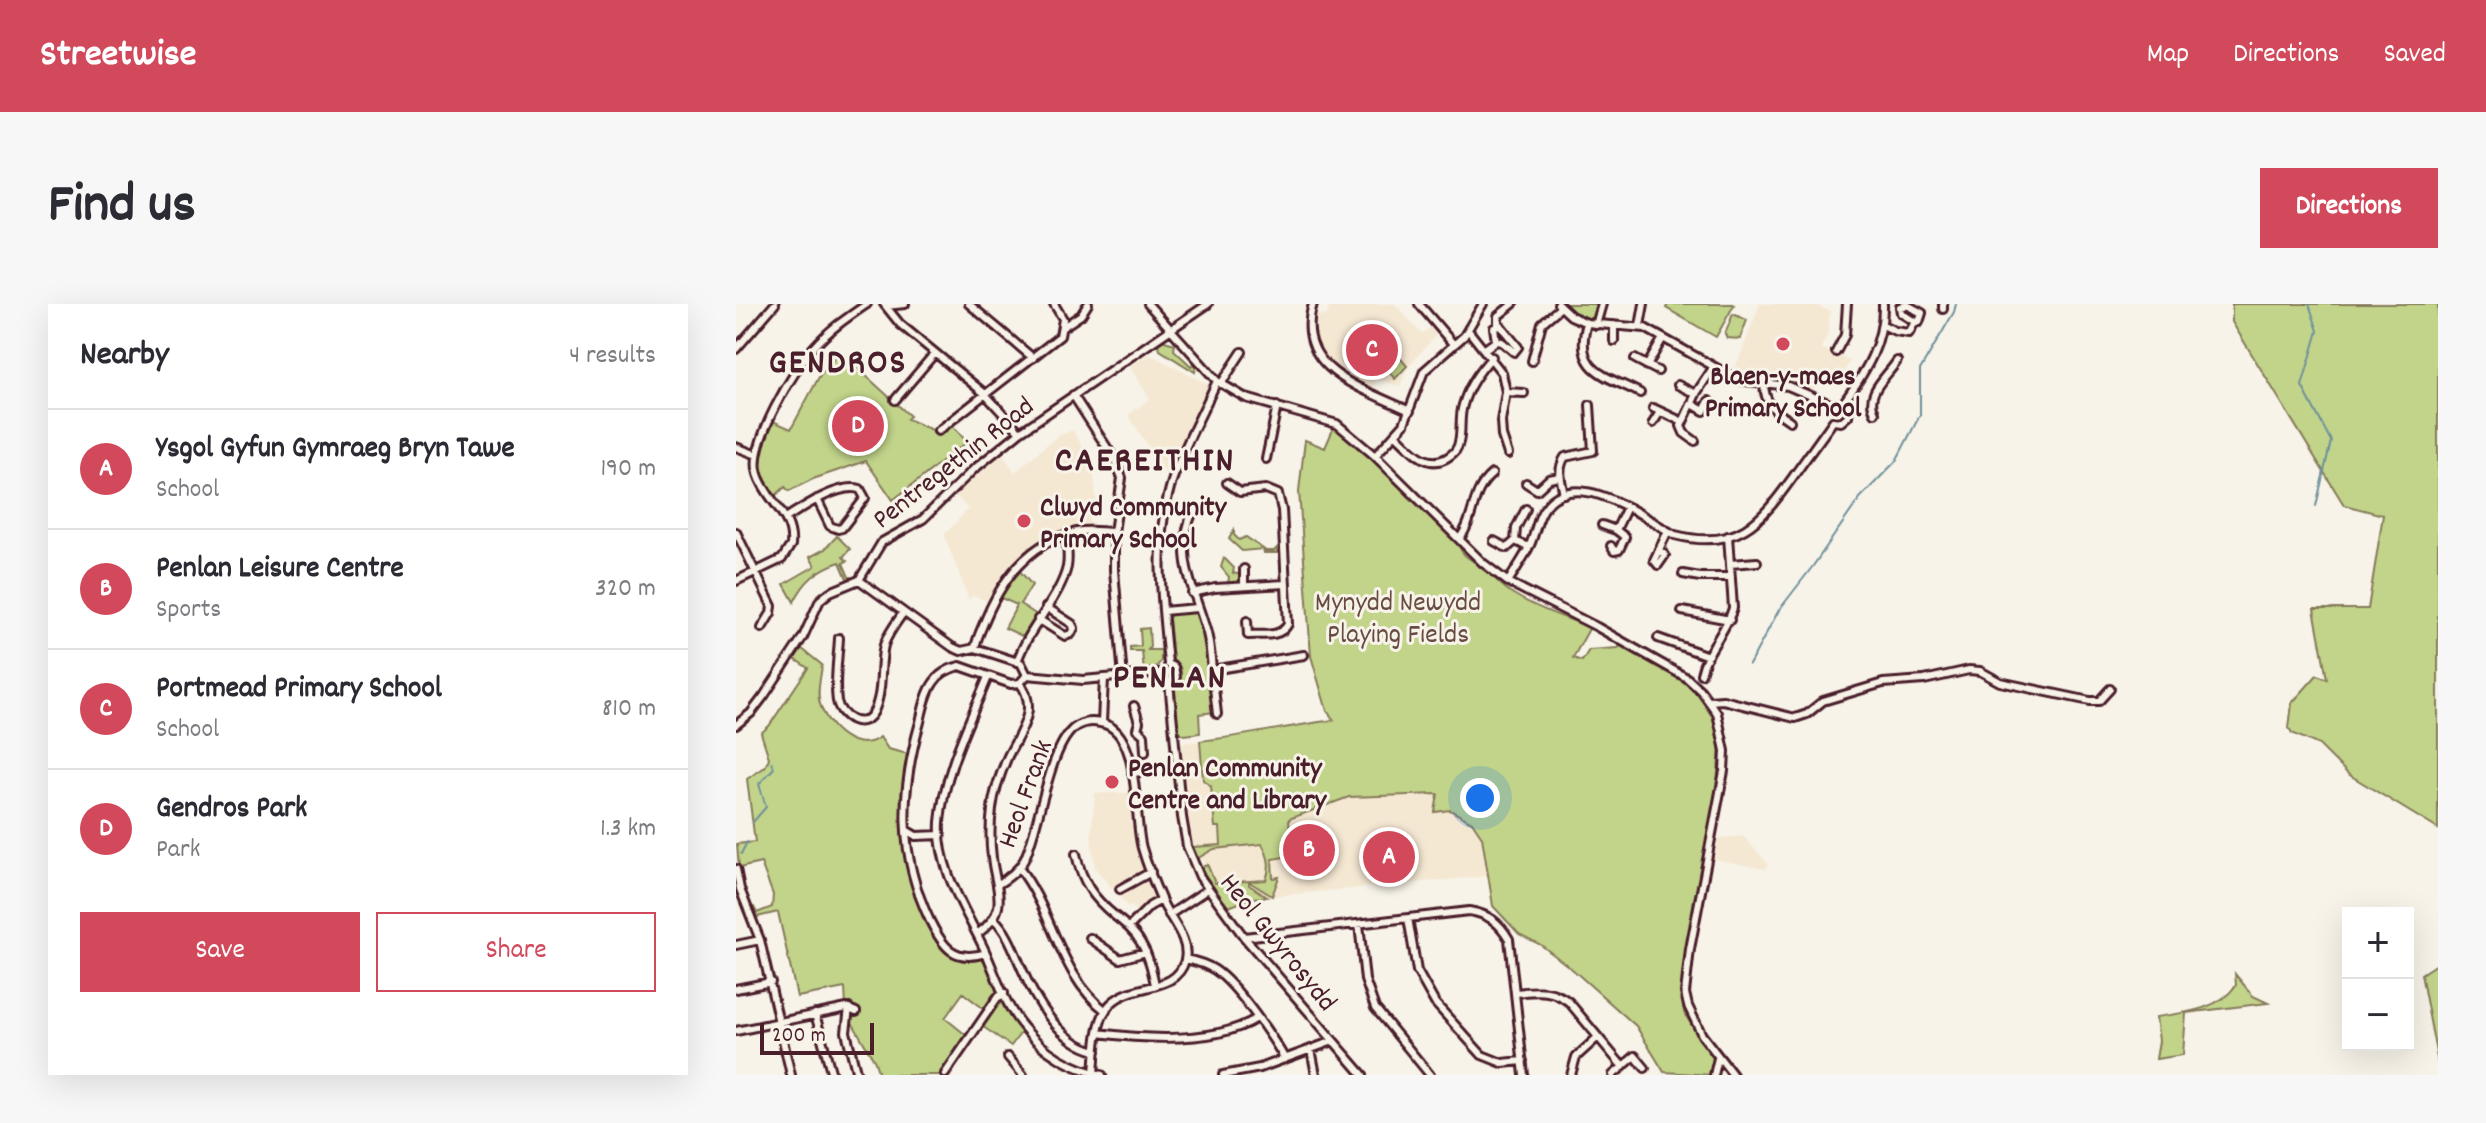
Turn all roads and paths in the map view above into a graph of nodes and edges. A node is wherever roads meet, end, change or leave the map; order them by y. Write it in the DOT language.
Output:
graph roads {
  1 [pos="775,304"];
  2 [pos="867,304"];
  3 [pos="905,304"];
  4 [pos="969,304"];
  5 [pos="1054,304"];
  6 [pos="1088,304"];
  7 [pos="1148,304"];
  8 [pos="1208,304"];
  9 [pos="1313,304"];
  10 [pos="1419,304"];
  11 [pos="1512,304"];
  12 [pos="1602,304"];
  13 [pos="1644,304"];
  14 [pos="1847,304"];
  15 [pos="1883,304"];
  16 [pos="885,305"];
  17 [pos="1480,305"];
  18 [pos="1559,306"];
  19 [pos="1915,322"];
  20 [pos="1587,323"];
  21 [pos="1596,325"];
  22 [pos="1614,325"];
  23 [pos="1883,325"];
  24 [pos="1498,326"];
  25 [pos="1640,326"];
  26 [pos="1063,327"];
  27 [pos="1170,329"];
  28 [pos="1468,330"];
  29 [pos="1663,338"];
  30 [pos="1496,341"];
  31 [pos="1614,341"];
  32 [pos="1454,345"];
  33 [pos="736,349"];
  34 [pos="1485,349"];
  35 [pos="1242,352"];
  36 [pos="1836,352"];
  37 [pos="935,353"];
  38 [pos="1492,357"];
  39 [pos="1033,358"];
  40 [pos="1635,359"];
  41 [pos="1532,361"];
  42 [pos="1647,366"];
  43 [pos="1897,366"];
  44 [pos="1713,368"];
  45 [pos="1658,371"];
  46 [pos="1862,377"];
  47 [pos="1219,382"];
  48 [pos="1764,384"];
  49 [pos="1678,385"];
  50 [pos="1878,386"];
  51 [pos="1520,390"];
  52 [pos="1506,392"];
  53 [pos="984,393"];
  54 [pos="1640,393"];
  55 [pos="1696,394"];
  56 [pos="1073,395"];
  57 [pos="895,400"];
  58 [pos="1709,401"];
  59 [pos="1844,402"];
  60 [pos="1692,404"];
  61 [pos="1590,405"];
  62 [pos="1277,406"];
  63 [pos="1410,411"];
  64 [pos="1830,413"];
  65 [pos="1875,413"];
  66 [pos="1790,421"];
  67 [pos="1683,422"];
  68 [pos="1653,423"];
  69 [pos="938,431"];
  70 [pos="1020,432"];
  71 [pos="1396,435"];
  72 [pos="1695,441"];
  73 [pos="736,447"];
  74 [pos="1508,454"];
  75 [pos="757,455"];
  76 [pos="1375,456"];
  77 [pos="1266,459"];
  78 [pos="1492,474"];
  79 [pos="1560,477"];
  80 [pos="1227,483"];
  81 [pos="1526,483"];
  82 [pos="1564,494"];
  83 [pos="817,499"];
  84 [pos="1627,507"];
  85 [pos="1526,509"];
  86 [pos="1193,511"];
  87 [pos="786,518"];
  88 [pos="1602,525"];
  89 [pos="1616,530"];
  90 [pos="1668,531"];
  91 [pos="736,532"];
  92 [pos="1114,532"];
  93 [pos="1066,535"];
  94 [pos="1728,536"];
  95 [pos="1460,538"];
  96 [pos="1494,541"];
  97 [pos="1515,541"];
  98 [pos="1611,546"];
  99 [pos="1529,547"];
  100 [pos="1659,550"];
  101 [pos="1757,562"];
  102 [pos="1730,564"];
  103 [pos="1244,569"];
  104 [pos="756,573"];
  105 [pos="1683,574"];
  106 [pos="1731,577"];
  107 [pos="859,580"];
  108 [pos="736,581"];
  109 [pos="1508,582"];
  110 [pos="1285,584"];
  111 [pos="1244,586"];
  112 [pos="1192,593"];
  113 [pos="1046,607"];
  114 [pos="1197,608"];
  115 [pos="1163,611"];
  116 [pos="1682,611"];
  117 [pos="903,613"];
  118 [pos="1038,619"];
  119 [pos="1730,620"];
  120 [pos="1247,621"];
  121 [pos="762,628"];
  122 [pos="839,638"];
  123 [pos="1658,638"];
  124 [pos="975,648"];
  125 [pos="1304,655"];
  126 [pos="1708,656"];
  127 [pos="1017,662"];
  128 [pos="1168,664"];
  129 [pos="1212,670"];
  130 [pos="1160,673"];
  131 [pos="1701,674"];
  132 [pos="1027,675"];
  133 [pos="988,677"];
  134 [pos="1104,678"];
  135 [pos="1123,678"];
  136 [pos="1169,682"];
  137 [pos="1020,683"];
  138 [pos="2110,689"];
  139 [pos="1709,701"];
  140 [pos="1134,706"];
  141 [pos="1217,714"];
  142 [pos="1102,723"];
  143 [pos="736,725"];
  144 [pos="1137,729"];
  145 [pos="1124,743"];
  146 [pos="1147,748"];
  147 [pos="1177,769"];
  148 [pos="1132,773"];
  149 [pos="906,830"];
  150 [pos="941,835"];
  151 [pos="916,836"];
  152 [pos="906,845"];
  153 [pos="1076,854"];
  154 [pos="1019,868"];
  155 [pos="736,869"];
  156 [pos="1151,872"];
  157 [pos="997,885"];
  158 [pos="1120,889"];
  159 [pos="1208,889"];
  160 [pos="1161,900"];
  161 [pos="1169,915"];
  162 [pos="1408,918"];
  163 [pos="994,919"];
  164 [pos="1359,924"];
  165 [pos="1129,927"];
  166 [pos="977,934"];
  167 [pos="1244,937"];
  168 [pos="1090,938"];
  169 [pos="760,940"];
  170 [pos="736,945"];
  171 [pos="1146,952"];
  172 [pos="986,953"];
  173 [pos="1185,959"];
  174 [pos="771,982"];
  175 [pos="1155,985"];
  176 [pos="736,989"];
  177 [pos="1004,993"];
  178 [pos="1515,993"];
  179 [pos="1106,1011"];
  180 [pos="815,1014"];
  181 [pos="1257,1018"];
  182 [pos="780,1021"];
  183 [pos="736,1031"];
  184 [pos="1098,1033"];
  185 [pos="1598,1037"];
  186 [pos="1333,1041"];
  187 [pos="1311,1049"];
  188 [pos="1096,1051"];
  189 [pos="1008,1057"];
  190 [pos="1718,1058"];
  191 [pos="1285,1059"];
  192 [pos="1523,1061"];
  193 [pos="1623,1067"];
  194 [pos="1645,1068"];
  195 [pos="945,1074"];
  196 [pos="1098,1074"];
  197 [pos="791,1075"];
  198 [pos="832,1075"];
  199 [pos="857,1075"];
  200 [pos="1023,1075"];
  201 [pos="1223,1075"];
  202 [pos="1316,1075"];
  203 [pos="1363,1075"];
  204 [pos="1430,1075"];
  205 [pos="1524,1075"];
  206 [pos="1571,1075"];
  207 [pos="1613,1075"];
  208 [pos="1714,1075"];
  209 [pos="1733,1075"];
  1 -- 33 [label="street"];
  2 -- 75 [label="street"];
  3 -- 16 [label="street"];
  4 -- 39 [label="street"];
  5 -- 26 [label="street"];
  6 -- 26 [label="street"];
  7 -- 27 [label="street"];
  8 -- 27 [label="street, Pentregethin Road"];
  9 -- 63 [label="street"];
  10 -- 32 [label="street"];
  11 -- 24 [label="street"];
  12 -- 21 [label="street"];
  13 -- 25 [label="street"];
  14 -- 36 [label="street"];
  15 -- 23 [label="street"];
  16 -- 37 [label="street"];
  17 -- 28 [label="street"];
  18 -- 20 [label="street"];
  18 -- 41 [label="street"];
  19 -- 23 [label="street"];
  20 -- 21 [label="street"];
  20 -- 54 [label="street"];
  21 -- 22 [label="street"];
  22 -- 25 [label="street"];
  22 -- 31 [label="street"];
  23 -- 46 [label="street"];
  24 -- 30 [label="street"];
  24 -- 30 [label="street"];
  25 -- 29 [label="street"];
  26 -- 39 [label="street"];
  27 -- 47 [label="street"];
  27 -- 56 [label="street, Pentregethin Road"];
  28 -- 32 [label="street"];
  28 -- 34 [label="street"];
  29 -- 42 [label="street"];
  29 -- 44 [label="street"];
  30 -- 34 [label="street"];
  32 -- 63 [label="street"];
  34 -- 38 [label="street"];
  35 -- 47 [label="street"];
  37 -- 53 [label="street"];
  37 -- 57 [label="street"];
  38 -- 52 [label="street"];
  38 -- 71 [label="street"];
  39 -- 53 [label="street"];
  40 -- 42 [label="street"];
  42 -- 45 [label="street"];
  43 -- 50 [label="street"];
  44 -- 48 [label="street"];
  44 -- 55 [label="street"];
  46 -- 50 [label="street"];
  46 -- 59 [label="street"];
  47 -- 62 [label="street"];
  47 -- 115 [label="street"];
  48 -- 64 [label="street"];
  48 -- 66 [label="street"];
  49 -- 55 [label="street"];
  50 -- 65 [label="street"];
  51 -- 52 [label="street"];
  52 -- 74 [label="street"];
  53 -- 69 [label="street"];
  53 -- 70 [label="street"];
  55 -- 60 [label="street"];
  56 -- 70 [label="street, Pentregethin Road"];
  56 -- 92 [label="street"];
  58 -- 60 [label="street"];
  59 -- 64 [label="street"];
  59 -- 64 [label="street"];
  60 -- 67 [label="street"];
  61 -- 79 [label="street"];
  62 -- 76 [label="street"];
  62 -- 77 [label="street"];
  63 -- 71 [label="street"];
  64 -- 94 [label="street"];
  67 -- 68 [label="street"];
  67 -- 72 [label="street"];
  70 -- 107 [label="street, Pentregethin Road"];
  71 -- 76 [label="street"];
  73 -- 75 [label="street"];
  75 -- 87 [label="street"];
  76 -- 95 [label="street"];
  78 -- 95 [label="street"];
  79 -- 81 [label="street"];
  79 -- 82 [label="street"];
  80 -- 110 [label="street"];
  82 -- 84 [label="street"];
  82 -- 99 [label="street"];
  83 -- 83 [label="street"];
  83 -- 87 [label="street"];
  84 -- 89 [label="street"];
  84 -- 90 [label="street"];
  85 -- 97 [label="street"];
  86 -- 112 [label="street"];
  87 -- 104 [label="street"];
  88 -- 89 [label="street"];
  89 -- 98 [label="street"];
  90 -- 94 [label="street"];
  90 -- 100 [label="street"];
  91 -- 104 [label="street"];
  92 -- 93 [label="street"];
  92 -- 135 [label="street"];
  93 -- 113 [label="street"];
  93 -- 124 [label="street"];
  94 -- 102 [label="street"];
  95 -- 109 [label="street"];
  96 -- 97 [label="street"];
  97 -- 99 [label="street"];
  99 -- 109 [label="street"];
  101 -- 102 [label="street"];
  102 -- 106 [label="street"];
  103 -- 111 [label="street"];
  104 -- 108 [label="street"];
  104 -- 121 [label="street"];
  105 -- 106 [label="street"];
  106 -- 119 [label="street"];
  107 -- 117 [label="street"];
  107 -- 143 [label="street"];
  109 -- 139 [label="street"];
  110 -- 111 [label="street"];
  110 -- 120 [label="street"];
  111 -- 112 [label="street"];
  112 -- 114 [label="street"];
  113 -- 118 [label="street"];
  113 -- 118 [label="street"];
  114 -- 115 [label="street"];
  114 -- 129 [label="street"];
  115 -- 128 [label="street"];
  116 -- 119 [label="street"];
  117 -- 122 [label="street"];
  117 -- 124 [label="street"];
  118 -- 127 [label="street"];
  119 -- 126 [label="street"];
  123 -- 126 [label="street"];
  124 -- 127 [label="street"];
  125 -- 129 [label="street"];
  126 -- 131 [label="street"];
  127 -- 132 [label="street"];
  128 -- 130 [label="street"];
  128 -- 136 [label="street"];
  129 -- 141 [label="street"];
  130 -- 135 [label="street"];
  130 -- 136 [label="street"];
  132 -- 134 [label="street"];
  132 -- 137 [label="street"];
  133 -- 137 [label="street"];
  133 -- 149 [label="street"];
  133 -- 150 [label="street"];
  134 -- 135 [label="street"];
  134 -- 142 [label="street"];
  136 -- 147 [label="street, Heol Gwyrosydd"];
  137 -- 157 [label="street"];
  138 -- 139 [label="street"];
  139 -- 190 [label="street"];
  140 -- 144 [label="street"];
  142 -- 145 [label="street"];
  142 -- 154 [label="street, Heol Frank"];
  144 -- 145 [label="street"];
  144 -- 146 [label="street"];
  145 -- 148 [label="street"];
  147 -- 148 [label="street"];
  147 -- 159 [label="street, Heol Gwyrosydd"];
  148 -- 156 [label="street"];
  149 -- 151 [label="street"];
  149 -- 152 [label="street"];
  150 -- 151 [label="street"];
  150 -- 166 [label="street"];
  151 -- 152 [label="street"];
  152 -- 172 [label="street"];
  153 -- 165 [label="street"];
  154 -- 157 [label="street, Heol Frank"];
  154 -- 179 [label="street"];
  155 -- 169 [label="street"];
  156 -- 158 [label="street"];
  156 -- 160 [label="street"];
  157 -- 163 [label="street"];
  159 -- 161 [label="street"];
  159 -- 167 [label="street, Heol Gwyrosydd"];
  160 -- 161 [label="street"];
  160 -- 165 [label="street"];
  161 -- 173 [label="street"];
  162 -- 164 [label="street"];
  162 -- 178 [label="street"];
  162 -- 192 [label="street"];
  163 -- 166 [label="street"];
  163 -- 188 [label="street"];
  164 -- 167 [label="street"];
  164 -- 204 [label="street"];
  165 -- 171 [label="street"];
  166 -- 172 [label="street"];
  167 -- 186 [label="street, Heol Gwyrosydd"];
  168 -- 171 [label="street"];
  169 -- 170 [label="street"];
  169 -- 174 [label="street"];
  171 -- 175 [label="street"];
  172 -- 177 [label="street"];
  173 -- 175 [label="street"];
  173 -- 181 [label="street"];
  174 -- 176 [label="street"];
  174 -- 182 [label="street"];
  175 -- 179 [label="street"];
  177 -- 195 [label="street"];
  177 -- 196 [label="street"];
  178 -- 185 [label="street"];
  178 -- 192 [label="street"];
  179 -- 184 [label="street"];
  180 -- 182 [label="street"];
  180 -- 198 [label="street"];
  180 -- 199 [label="street"];
  181 -- 184 [label="street"];
  181 -- 191 [label="street"];
  182 -- 183 [label="street"];
  182 -- 197 [label="street"];
  184 -- 188 [label="street"];
  185 -- 193 [label="street"];
  185 -- 206 [label="street"];
  186 -- 187 [label="street"];
  186 -- 203 [label="street, Heol Gwyrosydd"];
  187 -- 191 [label="street"];
  187 -- 202 [label="street"];
  188 -- 196 [label="street"];
  189 -- 200 [label="street"];
  190 -- 208 [label="street"];
  190 -- 209 [label="street"];
  191 -- 201 [label="street"];
  192 -- 205 [label="street"];
  193 -- 194 [label="street"];
  193 -- 207 [label="street"];
}
